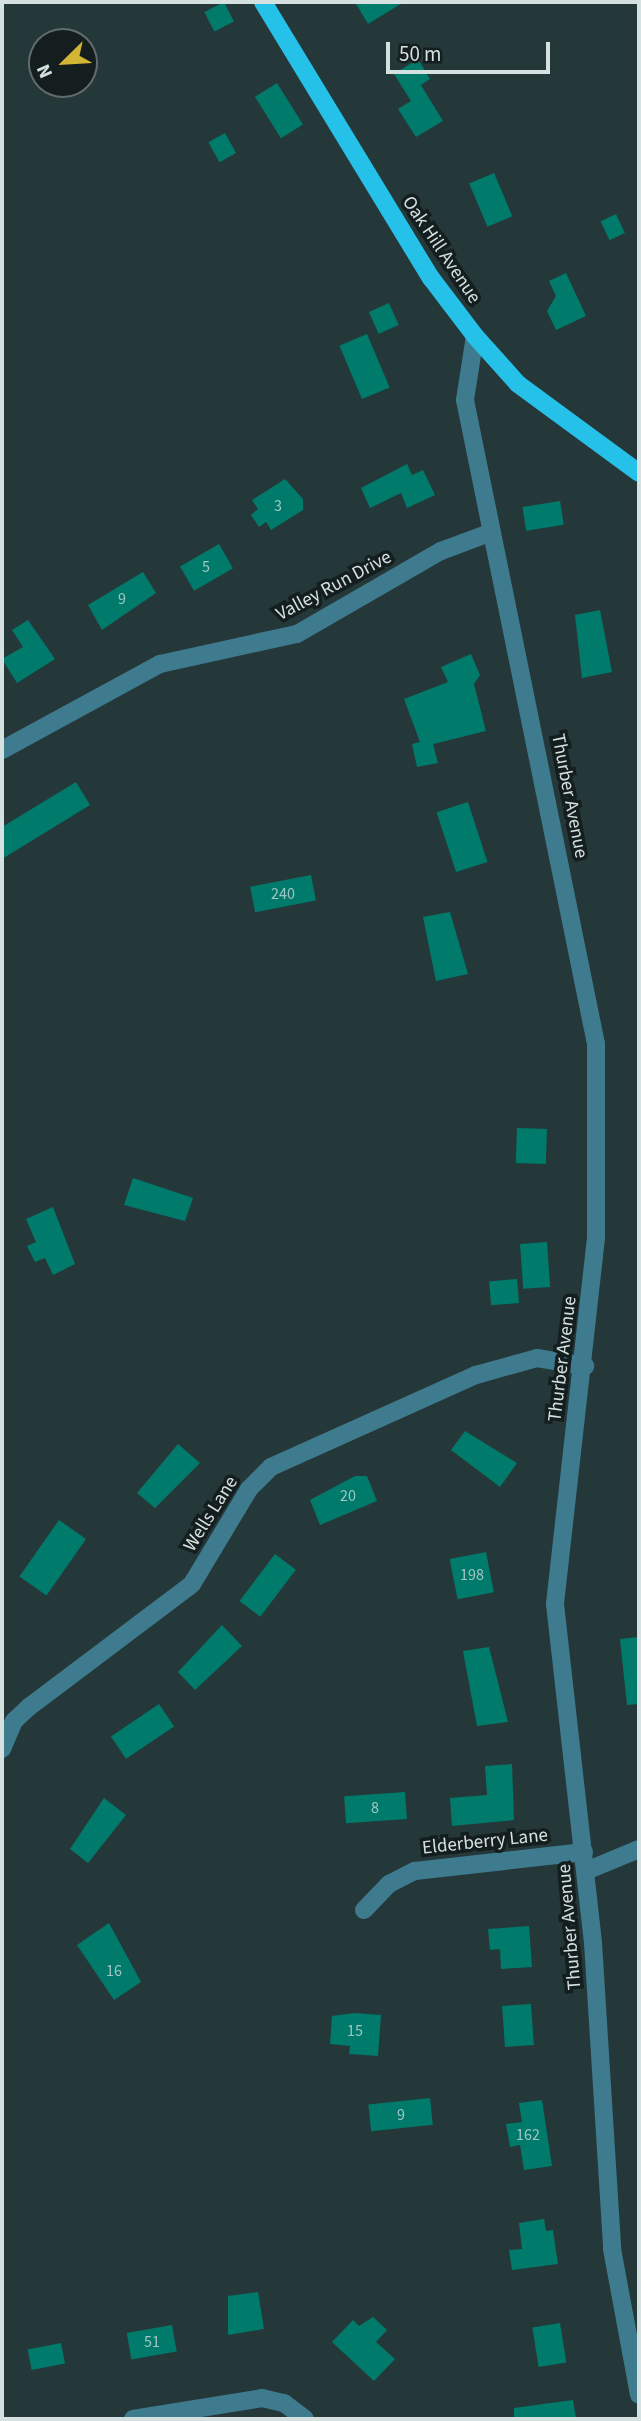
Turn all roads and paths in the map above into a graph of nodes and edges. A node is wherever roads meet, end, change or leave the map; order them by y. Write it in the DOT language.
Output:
graph roads {
  1 [pos="263,2"];
  2 [pos="475,336"];
  3 [pos="639,473"];
  4 [pos="492,532"];
  5 [pos="2,750"];
  6 [pos="585,1366"];
  7 [pos="2,1749"];
  8 [pos="639,1849"];
  9 [pos="584,1852"];
  10 [pos="586,1871"];
  11 [pos="364,1910"];
  12 [pos="639,2395"];
  13 [pos="133,2419"];
  14 [pos="306,2419"];
  1 -- 2 [label="main road, Oak Hill Avenue"];
  2 -- 3 [label="main road, Oak Hill Avenue"];
  2 -- 4 [label="street, Thurber Avenue"];
  4 -- 5 [label="street, Valley Run Drive"];
  4 -- 6 [label="street, Thurber Avenue"];
  6 -- 7 [label="street, Wells Lane"];
  6 -- 9 [label="street, Thurber Avenue"];
  8 -- 10 [label="street"];
  9 -- 10 [label="street, Thurber Avenue"];
  9 -- 11 [label="street, Elderberry Lane"];
  10 -- 12 [label="street, Thurber Avenue"];
  13 -- 14 [label="street"];
}
